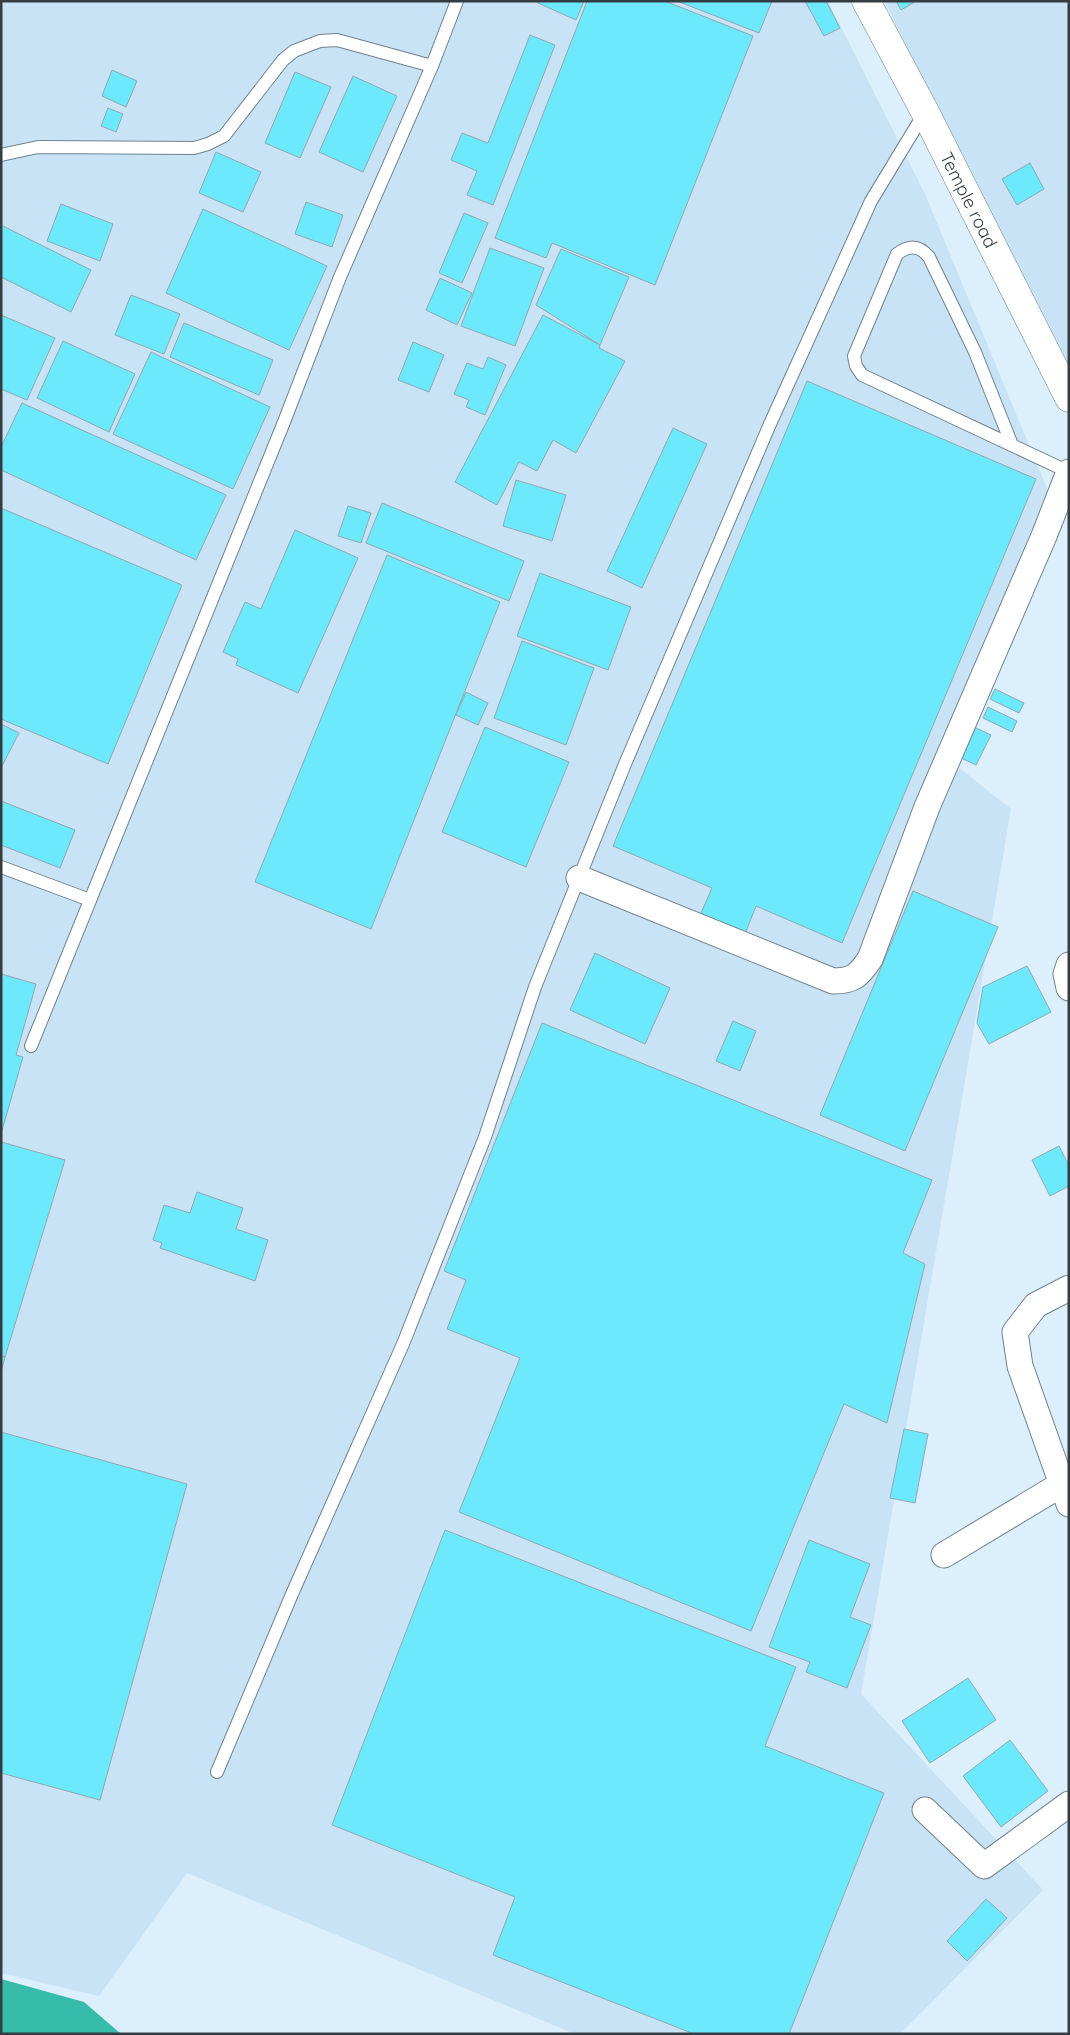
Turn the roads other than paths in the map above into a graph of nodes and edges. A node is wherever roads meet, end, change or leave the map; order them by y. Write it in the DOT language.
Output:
graph roads {
  1 [pos="457,1"];
  2 [pos="866,1"];
  3 [pos="432,66"];
  4 [pos="925,112"];
  5 [pos="1,155"];
  6 [pos="1069,398"];
  7 [pos="1012,445"];
  8 [pos="1069,472"];
  9 [pos="1,867"];
  10 [pos="579,878"];
  11 [pos="90,900"];
  12 [pos="1069,965"];
  13 [pos="1069,988"];
  14 [pos="31,1046"];
  15 [pos="1069,1288"];
  16 [pos="1065,1494"];
  17 [pos="944,1556"];
  18 [pos="217,1772"];
  19 [pos="1069,1804"];
  20 [pos="925,1810"];
  1 -- 3 [label="lane"];
  2 -- 4 [label="street, Temple road"];
  3 -- 5 [label="lane"];
  3 -- 11 [label="lane"];
  4 -- 6 [label="street, Temple road"];
  4 -- 10 [label="lane"];
  7 -- 7 [label="lane"];
  7 -- 8 [label="lane"];
  8 -- 10 [label="street"];
  9 -- 11 [label="lane"];
  10 -- 18 [label="lane"];
  11 -- 14 [label="lane"];
  12 -- 13 [label="street"];
  15 -- 16 [label="street"];
  16 -- 17 [label="street"];
  19 -- 20 [label="street"];
}
